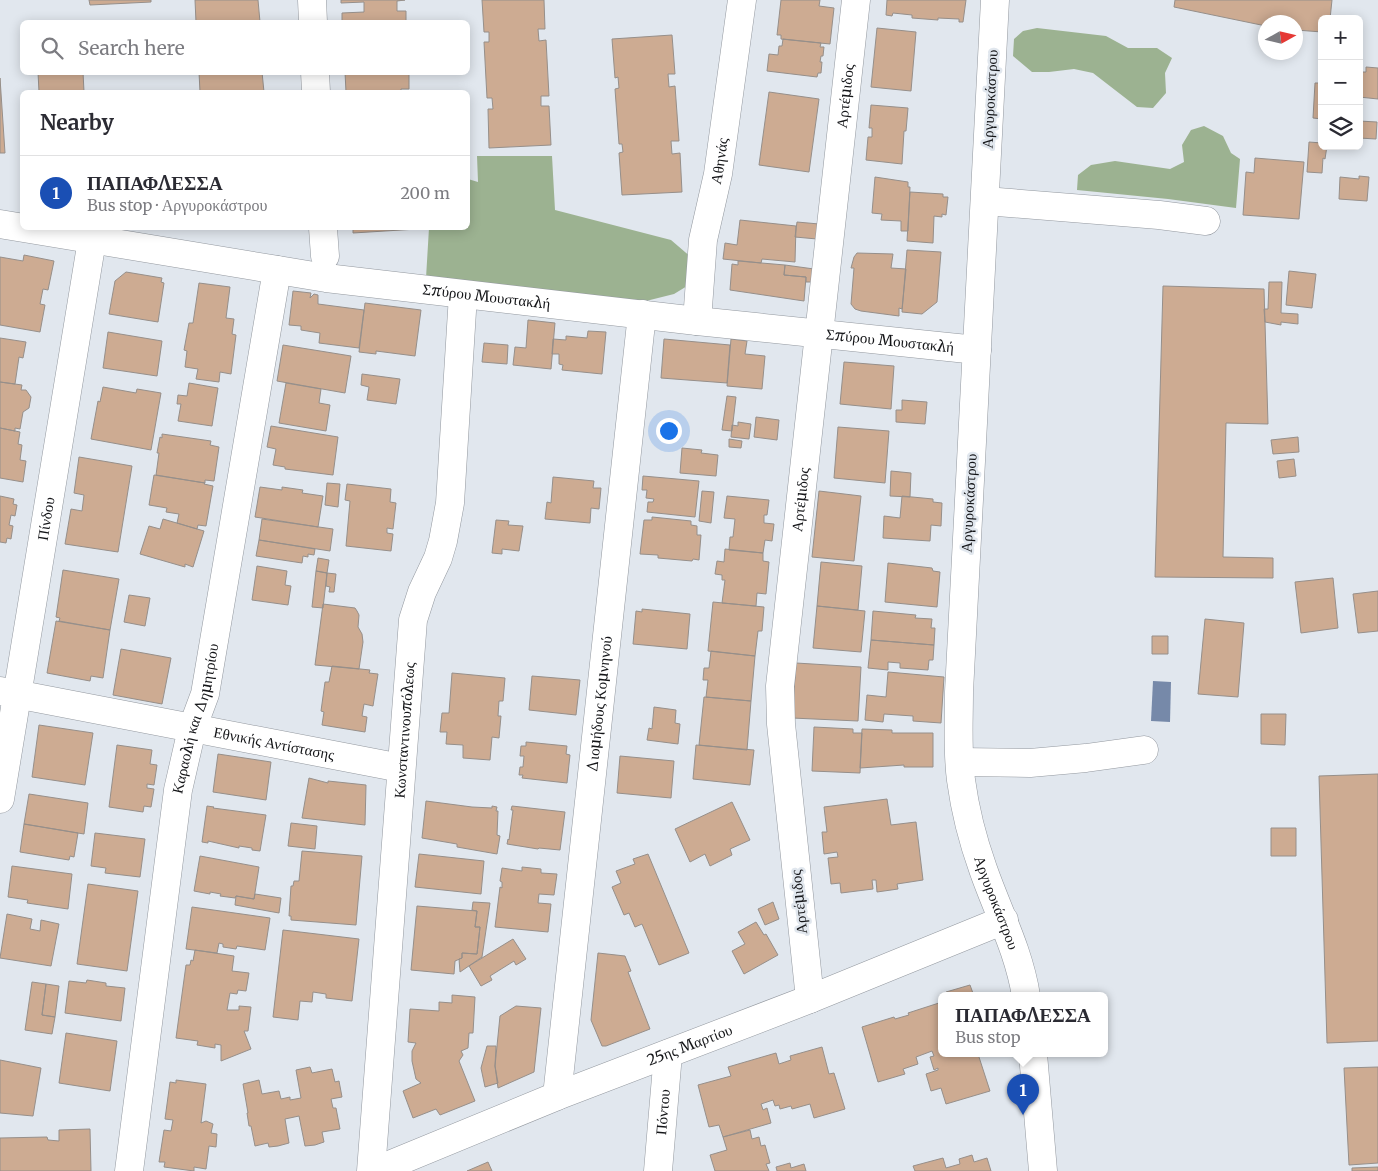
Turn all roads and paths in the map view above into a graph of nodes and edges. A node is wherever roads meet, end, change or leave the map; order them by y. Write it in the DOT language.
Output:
graph roads {
  1 [pos="312,0"];
  2 [pos="742,0"];
  3 [pos="856,0"];
  4 [pos="995,0"];
  5 [pos="313,20"];
  6 [pos="315,75"];
  7 [pos="316,90"];
  8 [pos="985,201"];
  9 [pos="1206,220"];
  10 [pos="0,224"];
  11 [pos="20,227"];
  12 [pos="34,230"];
  13 [pos="323,230"];
  14 [pos="92,240"];
  15 [pos="325,256"];
  16 [pos="277,270"];
  17 [pos="463,294"];
  18 [pos="642,314"];
  19 [pos="697,321"];
  20 [pos="820,334"];
  21 [pos="977,350"];
  22 [pos="8,693"];
  23 [pos="192,729"];
  24 [pos="1144,750"];
  25 [pos="960,762"];
  26 [pos="401,768"];
  27 [pos="0,800"];
  28 [pos="1004,920"];
  29 [pos="1025,992"];
  30 [pos="810,999"];
  31 [pos="668,1054"];
  32 [pos="1033,1057"];
  33 [pos="557,1096"];
  34 [pos="129,1171"];
  35 [pos="371,1171"];
  36 [pos="375,1171"];
  37 [pos="658,1171"];
  38 [pos="1043,1171"];
  1 -- 5 [label="street"];
  2 -- 19 [label="street, Αθηνάς"];
  3 -- 20 [label="street, Αρτέμιδος"];
  4 -- 8 [label="street, Αργυροκάστρου"];
  6 -- 7 [label="street"];
  8 -- 9 [label="street"];
  8 -- 21 [label="street, Αργυροκάστρου"];
  10 -- 11 [label="street, Σπύρου Μουστακλή"];
  12 -- 14 [label="street, Σπύρου Μουστακλή"];
  13 -- 15 [label="street"];
  14 -- 16 [label="street, Σπύρου Μουστακλή"];
  14 -- 22 [label="street, Πίνδου"];
  16 -- 17 [label="street, Σπύρου Μουστακλή"];
  16 -- 23 [label="street, Καραολή και Δημητρίου"];
  17 -- 18 [label="street, Σπύρου Μουστακλή"];
  17 -- 26 [label="street, Κωνσταντινουπόλεως"];
  18 -- 19 [label="street, Σπύρου Μουστακλή"];
  18 -- 33 [label="street, Διομήδους Κομνηνού"];
  19 -- 20 [label="street, Σπύρου Μουστακλή"];
  20 -- 21 [label="street, Σπύρου Μουστακλή"];
  20 -- 30 [label="street, Αρτέμιδος"];
  21 -- 25 [label="street, Αργυροκάστρου"];
  22 -- 23 [label="street, Εθνικής Αντίστασης"];
  22 -- 27 [label="street, Πίνδου"];
  23 -- 26 [label="street, Εθνικής Αντίστασης"];
  23 -- 34 [label="street, Καραολή και Δημητρίου"];
  24 -- 25 [label="street"];
  25 -- 28 [label="street, Αργυροκάστρου"];
  26 -- 35 [label="street, Κωνσταντινουπόλεως"];
  28 -- 29 [label="street, Αργυροκάστρου"];
  28 -- 30 [label="street, 25ης Μαρτίου"];
  30 -- 31 [label="street, 25ης Μαρτίου"];
  31 -- 33 [label="street, 25ης Μαρτίου"];
  31 -- 37 [label="street, Πόντου"];
  32 -- 38 [label="street"];
  33 -- 36 [label="street, 25ης Μαρτίου"];
}
